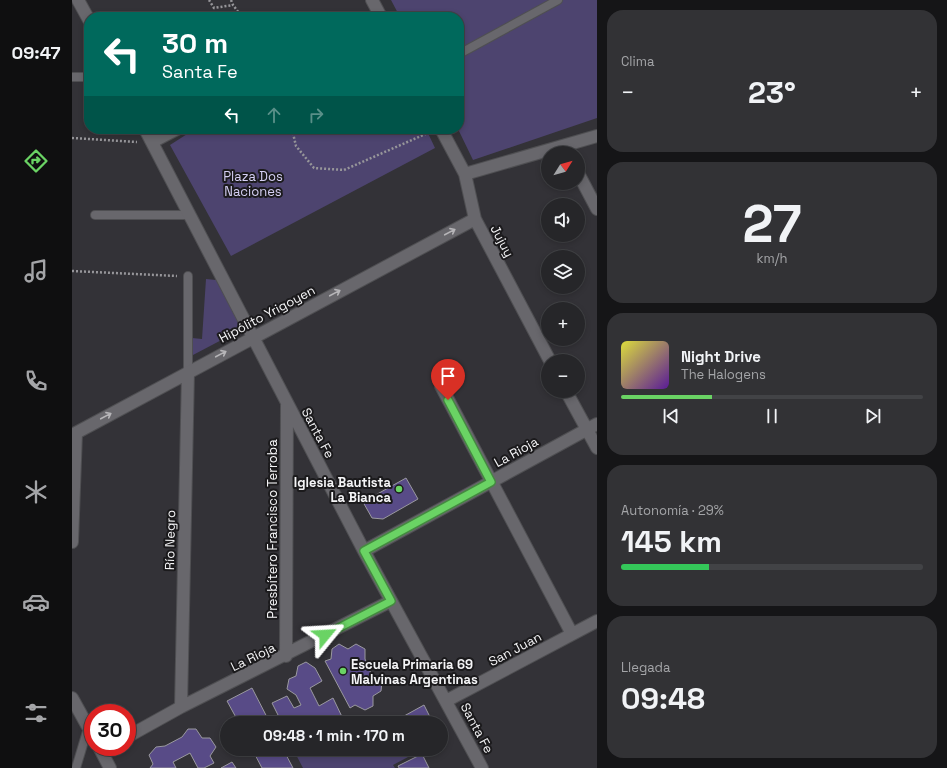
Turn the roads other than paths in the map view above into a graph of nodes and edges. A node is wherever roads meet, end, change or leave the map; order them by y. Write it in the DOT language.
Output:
graph roads {
  1 [pos="78,0"];
  2 [pos="372,0"];
  3 [pos="558,0"];
  4 [pos="85,12"];
  5 [pos="378,12"];
  6 [pos="464,51"];
  7 [pos="72,77"];
  8 [pos="84,77"];
  9 [pos="148,134"];
  10 [pos="167,134"];
  11 [pos="444,134"];
  12 [pos="597,136"];
  13 [pos="152,142"];
  14 [pos="575,146"];
  15 [pos="541,156"];
  16 [pos="465,174"];
  17 [pos="585,186"];
  18 [pos="597,209"];
  19 [pos="189,214"];
  20 [pos="95,215"];
  21 [pos="475,219"];
  22 [pos="188,276"];
  23 [pos="252,338"];
  24 [pos="546,354"];
  25 [pos="188,372"];
  26 [pos="441,386"];
  27 [pos="571,398"];
  28 [pos="287,403"];
  29 [pos="592,427"];
  30 [pos="74,434"];
  31 [pos="597,448"];
  32 [pos="491,482"];
  33 [pos="72,542"];
  34 [pos="364,551"];
  35 [pos="391,601"];
  36 [pos="597,621"];
  37 [pos="572,634"];
  38 [pos="286,656"];
  39 [pos="72,698"];
  40 [pos="446,701"];
  41 [pos="181,707"];
  42 [pos="84,719"];
  43 [pos="136,732"];
  44 [pos="84,749"];
  45 [pos="106,756"];
  46 [pos="76,768"];
  47 [pos="110,768"];
  48 [pos="482,768"];
  1 -- 4 [label="street"];
  2 -- 5 [label="street"];
  3 -- 6 [label="lane"];
  7 -- 8 [label="lane"];
  9 -- 13 [label="street, Santa Fe"];
  10 -- 13 [label="street"];
  11 -- 16 [label="street, Jujuy"];
  12 -- 14 [label="street"];
  13 -- 19 [label="street, Santa Fe"];
  15 -- 16 [label="street"];
  16 -- 21 [label="street, Jujuy"];
  17 -- 18 [label="street"];
  19 -- 20 [label="lane"];
  19 -- 23 [label="street, Santa Fe"];
  23 -- 21 [label="street, Hipólito Yrigoyen, one-way"];
  21 -- 24 [label="street, Jujuy"];
  22 -- 25 [label="lane"];
  25 -- 23 [label="street, Hipólito Yrigoyen, one-way"];
  23 -- 28 [label="street, Santa Fe"];
  30 -- 25 [label="street, Hipólito Yrigoyen, one-way"];
  25 -- 41 [label="street, Río Negro"];
  26 -- 32 [label="street"];
  27 -- 29 [label="street"];
  28 -- 34 [label="street, Santa Fe"];
  28 -- 38 [label="street, Presbítero Francisco Terroba"];
  29 -- 31 [label="street"];
  29 -- 32 [label="street, La Rioja"];
  30 -- 33 [label="street"];
  32 -- 34 [label="street, La Rioja"];
  32 -- 37 [label="street"];
  34 -- 35 [label="street, Santa Fe"];
  35 -- 38 [label="street, La Rioja"];
  35 -- 40 [label="street, Santa Fe"];
  36 -- 37 [label="street, San Juan"];
  37 -- 40 [label="street, San Juan"];
  38 -- 41 [label="street, La Rioja"];
  39 -- 42 [label="street"];
  40 -- 48 [label="street, Santa Fe"];
  41 -- 43 [label="street, La Rioja"];
  44 -- 46 [label="lane"];
  45 -- 47 [label="street"];
}
